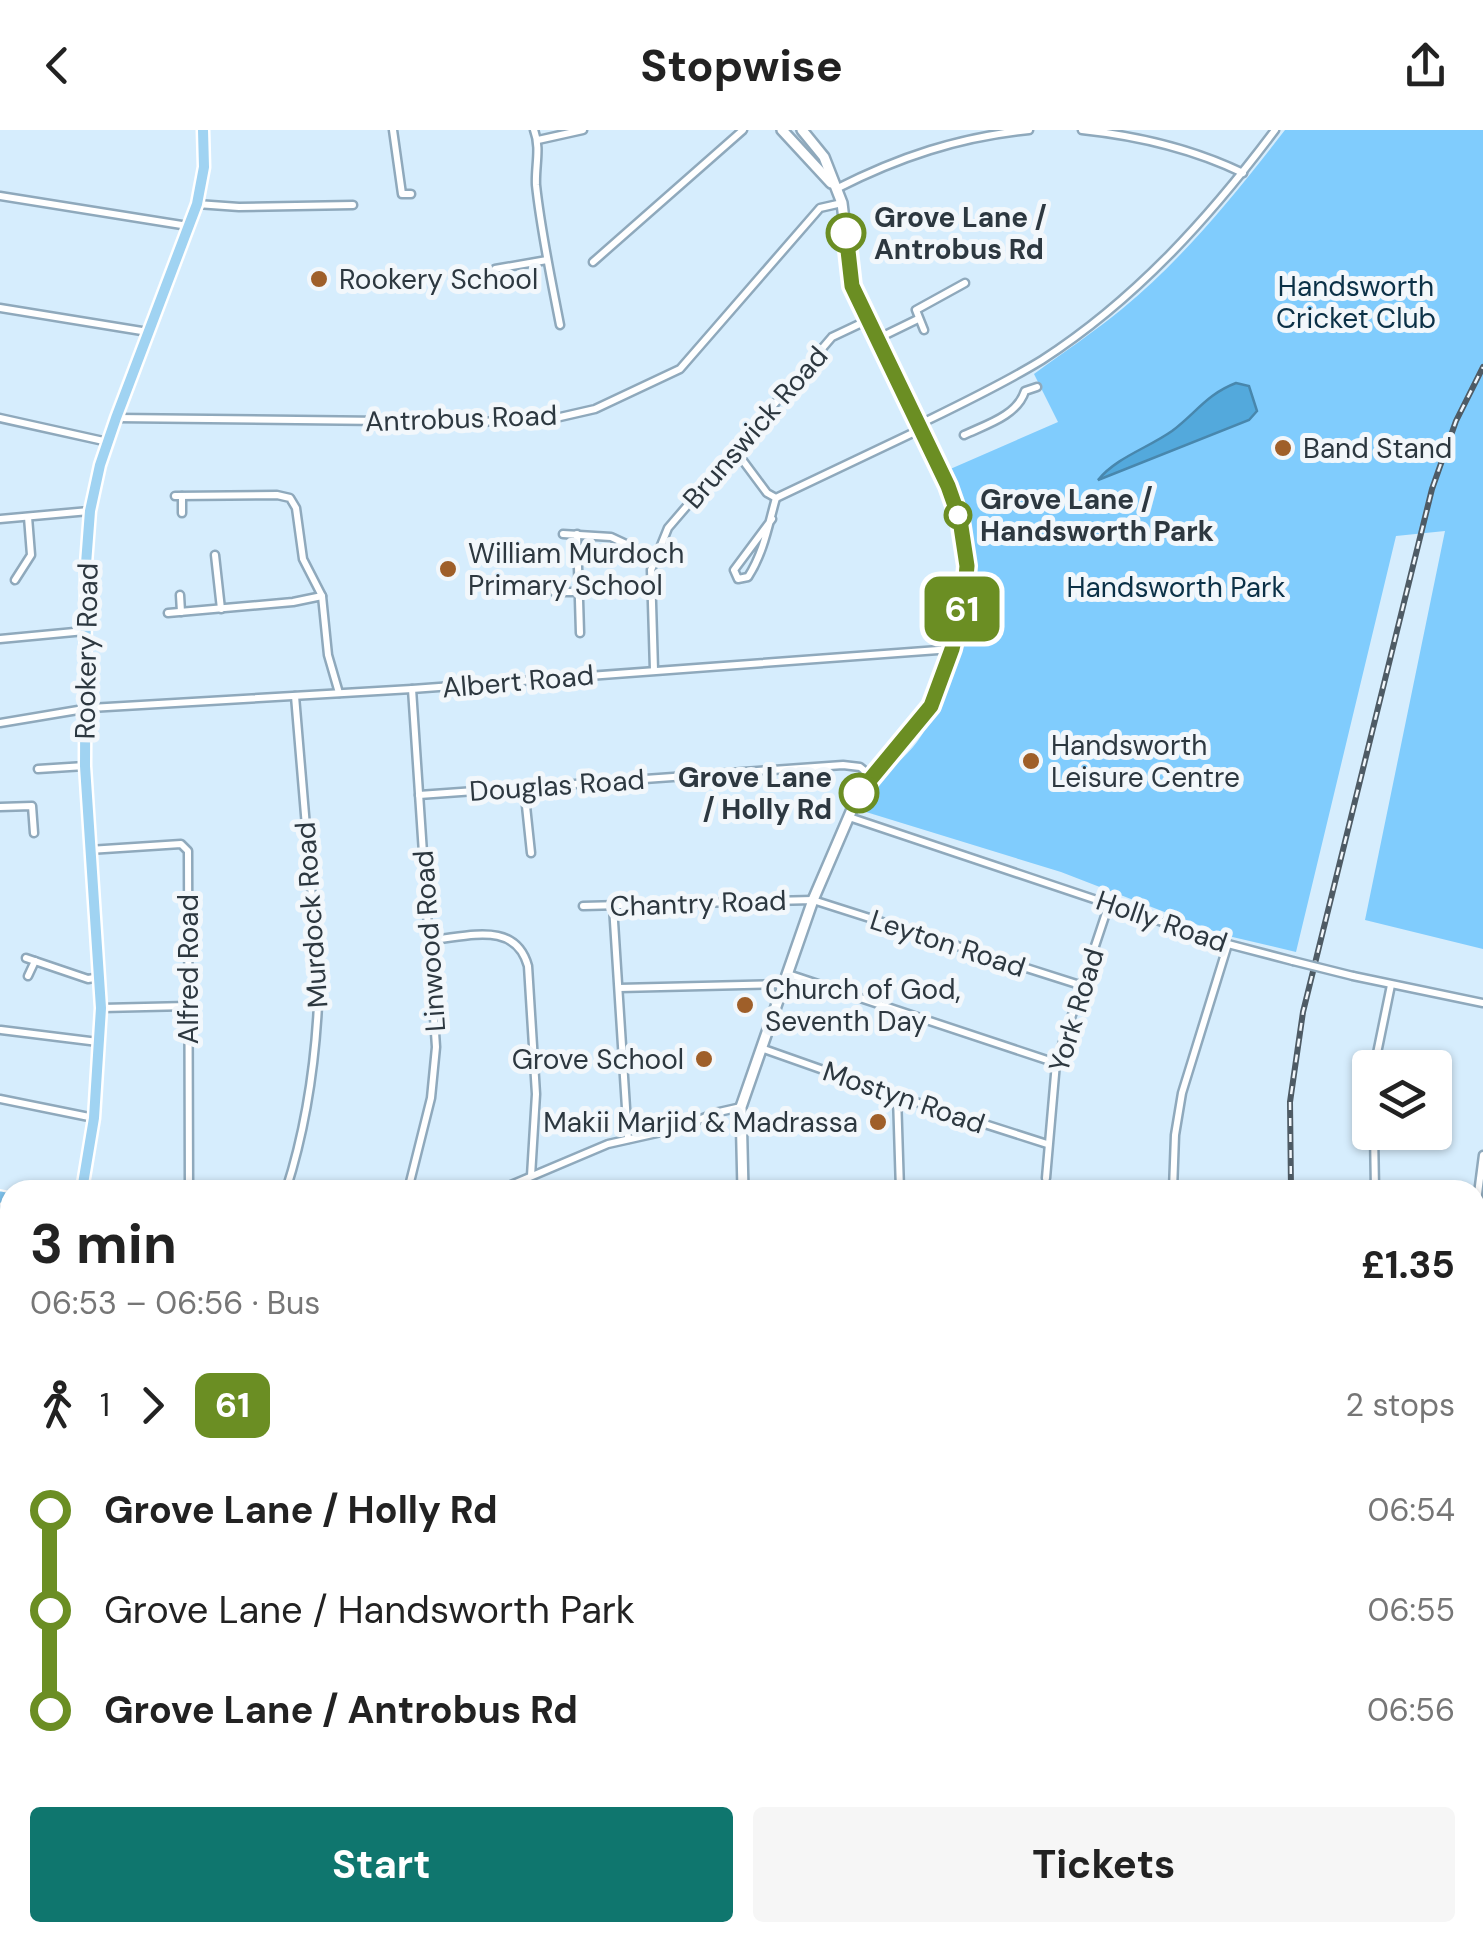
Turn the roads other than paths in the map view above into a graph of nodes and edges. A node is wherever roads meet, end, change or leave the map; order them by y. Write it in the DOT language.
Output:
graph roads {
  1 [pos="203,130"];
  2 [pos="393,130"];
  3 [pos="534,130"];
  4 [pos="582,130"];
  5 [pos="743,130"];
  6 [pos="782,130"];
  7 [pos="802,130"];
  8 [pos="1029,130"];
  9 [pos="1082,130"];
  10 [pos="1275,130"];
  11 [pos="538,140"];
  12 [pos="1243,173"];
  13 [pos="836,188"];
  14 [pos="411,194"];
  15 [pos="0,196"];
  16 [pos="842,203"];
  17 [pos="197,204"];
  18 [pos="354,205"];
  19 [pos="190,226"];
  20 [pos="501,254"];
  21 [pos="547,260"];
  22 [pos="593,262"];
  23 [pos="965,283"];
  24 [pos="0,308"];
  25 [pos="918,319"];
  26 [pos="868,320"];
  27 [pos="560,325"];
  28 [pos="924,330"];
  29 [pos="148,332"];
  30 [pos="877,339"];
  31 [pos="1016,375"];
  32 [pos="1037,387"];
  33 [pos="1025,392"];
  34 [pos="0,418"];
  35 [pos="116,418"];
  36 [pos="921,426"];
  37 [pos="964,436"];
  38 [pos="108,442"];
  39 [pos="735,450"];
  40 [pos="776,498"];
  41 [pos="90,511"];
  42 [pos="182,513"];
  43 [pos="28,516"];
  44 [pos="0,519"];
  45 [pos="772,519"];
  46 [pos="563,534"];
  47 [pos="577,534"];
  48 [pos="215,555"];
  49 [pos="654,558"];
  50 [pos="15,580"];
  51 [pos="554,592"];
  52 [pos="580,592"];
  53 [pos="180,595"];
  54 [pos="322,596"];
  55 [pos="221,609"];
  56 [pos="168,612"];
  57 [pos="180,612"];
  58 [pos="86,630"];
  59 [pos="580,633"];
  60 [pos="0,639"];
  61 [pos="952,649"];
  62 [pos="654,670"];
  63 [pos="412,690"];
  64 [pos="338,692"];
  65 [pos="295,696"];
  66 [pos="85,708"];
  67 [pos="0,723"];
  68 [pos="85,766"];
  69 [pos="38,769"];
  70 [pos="871,776"];
  71 [pos="524,788"];
  72 [pos="419,795"];
  73 [pos="0,807"];
  74 [pos="848,816"];
  75 [pos="34,833"];
  76 [pos="89,850"];
  77 [pos="530,853"];
  78 [pos="813,900"];
  79 [pos="1110,903"];
  80 [pos="614,905"];
  81 [pos="583,906"];
  82 [pos="428,940"];
  83 [pos="1228,944"];
  84 [pos="26,958"];
  85 [pos="35,961"];
  86 [pos="28,976"];
  87 [pos="101,976"];
  88 [pos="786,980"];
  89 [pos="1391,985"];
  90 [pos="1083,986"];
  91 [pos="619,988"];
  92 [pos="1483,1003"];
  93 [pos="188,1006"];
  94 [pos="101,1008"];
  95 [pos="0,1030"];
  96 [pos="99,1042"];
  97 [pos="761,1048"];
  98 [pos="1378,1050"];
  99 [pos="1056,1063"];
  100 [pos="896,1096"];
  101 [pos="0,1100"];
  102 [pos="741,1107"];
  103 [pos="94,1118"];
  104 [pos="628,1139"];
  105 [pos="1048,1144"];
  106 [pos="1374,1150"];
  107 [pos="1483,1155"];
  108 [pos="530,1176"];
  109 [pos="1046,1178"];
  110 [pos="84,1180"];
  111 [pos="189,1180"];
  112 [pos="289,1180"];
  113 [pos="410,1180"];
  114 [pos="521,1180"];
  115 [pos="743,1180"];
  116 [pos="900,1180"];
  117 [pos="1173,1180"];
  118 [pos="1375,1180"];
  119 [pos="1478,1180"];
  1 -- 17 [label="main road, Rookery Road"];
  2 -- 14 [label="street"];
  3 -- 11 [label="street"];
  4 -- 11 [label="street"];
  5 -- 22 [label="street"];
  6 -- 13 [label="street"];
  7 -- 13 [label="street"];
  8 -- 13 [label="street"];
  9 -- 12 [label="street"];
  10 -- 12 [label="street"];
  11 -- 21 [label="street"];
  12 -- 31 [label="street"];
  13 -- 16 [label="street"];
  15 -- 19 [label="street"];
  16 -- 26 [label="street"];
  16 -- 35 [label="street, Antrobus Road"];
  17 -- 18 [label="street"];
  17 -- 19 [label="main road, Rookery Road"];
  19 -- 29 [label="main road, Rookery Road"];
  20 -- 21 [label="street"];
  21 -- 27 [label="street"];
  23 -- 25 [label="street"];
  24 -- 29 [label="street"];
  25 -- 28 [label="street"];
  25 -- 30 [label="street"];
  26 -- 30 [label="street"];
  26 -- 39 [label="street, Brunswick Road"];
  29 -- 35 [label="main road, Rookery Road"];
  30 -- 36 [label="street"];
  31 -- 33 [label="street"];
  31 -- 36 [label="street"];
  32 -- 33 [label="street"];
  33 -- 37 [label="street"];
  34 -- 38 [label="street"];
  35 -- 38 [label="main road, Rookery Road"];
  36 -- 40 [label="street"];
  36 -- 61 [label="street"];
  38 -- 41 [label="main road, Rookery Road"];
  39 -- 40 [label="street"];
  39 -- 49 [label="street, Brunswick Road"];
  40 -- 45 [label="street"];
  41 -- 43 [label="street"];
  41 -- 58 [label="main road, Rookery Road"];
  42 -- 54 [label="street"];
  43 -- 44 [label="street"];
  43 -- 50 [label="street"];
  45 -- 45 [label="street"];
  46 -- 47 [label="street"];
  47 -- 49 [label="street"];
  47 -- 52 [label="street"];
  48 -- 55 [label="street"];
  49 -- 62 [label="street, Brunswick Road"];
  51 -- 52 [label="street"];
  52 -- 59 [label="street"];
  53 -- 57 [label="street"];
  54 -- 55 [label="street"];
  54 -- 64 [label="street"];
  55 -- 57 [label="street"];
  56 -- 57 [label="street"];
  58 -- 60 [label="street"];
  58 -- 66 [label="main road, Rookery Road"];
  61 -- 62 [label="street, Albert Road"];
  61 -- 70 [label="street"];
  62 -- 63 [label="street, Albert Road"];
  63 -- 64 [label="street, Albert Road"];
  63 -- 72 [label="street, Linwood Road"];
  64 -- 65 [label="street, Albert Road"];
  65 -- 66 [label="street, Albert Road"];
  65 -- 112 [label="street, Murdock Road"];
  66 -- 67 [label="street, Albert Road"];
  66 -- 68 [label="main road, Rookery Road"];
  68 -- 69 [label="street"];
  68 -- 76 [label="main road, Rookery Road"];
  70 -- 71 [label="street, Douglas Road"];
  70 -- 74 [label="street"];
  71 -- 72 [label="street, Douglas Road"];
  71 -- 77 [label="street"];
  72 -- 82 [label="street, Linwood Road"];
  73 -- 75 [label="street"];
  74 -- 78 [label="street"];
  74 -- 79 [label="street, Holly Road"];
  76 -- 87 [label="main road, Rookery Road"];
  76 -- 93 [label="street, Alfred Road"];
  78 -- 80 [label="street, Chantry Road"];
  78 -- 88 [label="street"];
  78 -- 90 [label="street, Leyton Road"];
  79 -- 83 [label="street, Holly Road"];
  79 -- 90 [label="street, York Road"];
  80 -- 81 [label="street, Chantry Road"];
  80 -- 91 [label="street"];
  82 -- 108 [label="street"];
  82 -- 113 [label="street, Linwood Road"];
  83 -- 89 [label="street, Holly Road, bridge"];
  83 -- 117 [label="street"];
  84 -- 85 [label="street"];
  85 -- 86 [label="street"];
  85 -- 87 [label="street"];
  87 -- 94 [label="main road, Rookery Road"];
  88 -- 91 [label="street"];
  88 -- 97 [label="street"];
  88 -- 99 [label="street"];
  89 -- 92 [label="street, Holly Road"];
  89 -- 98 [label="street"];
  90 -- 99 [label="street, York Road"];
  91 -- 104 [label="street"];
  93 -- 94 [label="street"];
  93 -- 111 [label="street, Alfred Road"];
  94 -- 96 [label="main road, Rookery Road"];
  95 -- 96 [label="street"];
  96 -- 103 [label="main road, Rookery Road"];
  97 -- 100 [label="street, Mostyn Road"];
  97 -- 102 [label="street"];
  99 -- 105 [label="street, York Road"];
  100 -- 105 [label="street, Mostyn Road"];
  100 -- 116 [label="street"];
  101 -- 103 [label="street"];
  102 -- 104 [label="street"];
  102 -- 115 [label="street"];
  103 -- 110 [label="main road, Rookery Road"];
  104 -- 108 [label="street"];
  105 -- 109 [label="street, York Road"];
  106 -- 118 [label="street"];
  107 -- 119 [label="street"];
  108 -- 114 [label="street"];
}
